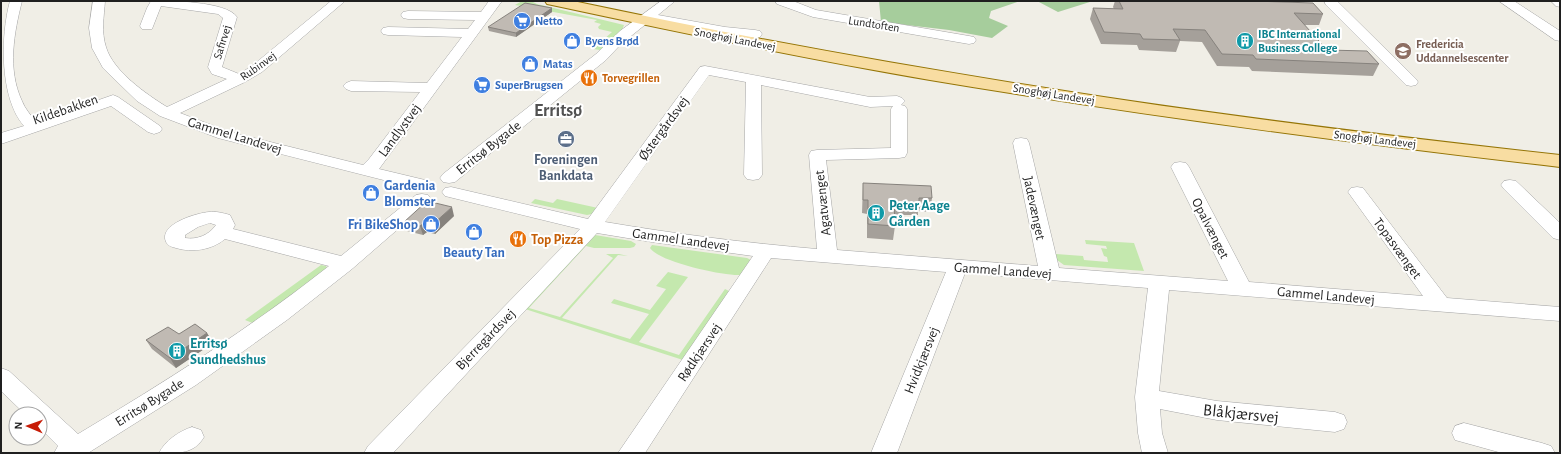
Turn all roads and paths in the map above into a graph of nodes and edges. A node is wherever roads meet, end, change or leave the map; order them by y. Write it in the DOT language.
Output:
graph roads {
  1 [pos="16,1"];
  2 [pos="99,1"];
  3 [pos="339,1"];
  4 [pos="496,1"];
  5 [pos="552,1"];
  6 [pos="568,1"];
  7 [pos="592,1"];
  8 [pos="669,1"];
  9 [pos="677,1"];
  10 [pos="781,1"];
  11 [pos="1330,1"];
  12 [pos="1505,1"];
  13 [pos="1557,1"];
  14 [pos="157,2"];
  15 [pos="1560,3"];
  16 [pos="408,15"];
  17 [pos="484,16"];
  18 [pos="652,18"];
  19 [pos="147,26"];
  20 [pos="5,29"];
  21 [pos="388,31"];
  22 [pos="472,33"];
  23 [pos="1560,37"];
  24 [pos="969,40"];
  25 [pos="240,79"];
  26 [pos="754,79"];
  27 [pos="1411,82"];
  28 [pos="350,86"];
  29 [pos="128,87"];
  30 [pos="430,88"];
  31 [pos="898,105"];
  32 [pos="166,113"];
  33 [pos="40,124"];
  34 [pos="154,129"];
  35 [pos="1,131"];
  36 [pos="1,139"];
  37 [pos="1021,143"];
  38 [pos="1560,150"];
  39 [pos="1484,153"];
  40 [pos="1560,156"];
  41 [pos="1560,161"];
  42 [pos="1180,167"];
  43 [pos="366,171"];
  44 [pos="753,175"];
  45 [pos="450,185"];
  46 [pos="1510,185"];
  47 [pos="421,192"];
  48 [pos="1357,192"];
  49 [pos="1535,209"];
  50 [pos="1560,213"];
  51 [pos="593,226"];
  52 [pos="223,232"];
  53 [pos="1560,234"];
  54 [pos="766,251"];
  55 [pos="828,257"];
  56 [pos="345,264"];
  57 [pos="958,266"];
  58 [pos="1050,273"];
  59 [pos="1159,282"];
  60 [pos="1242,288"];
  61 [pos="1440,304"];
  62 [pos="1560,314"];
  63 [pos="1,377"];
  64 [pos="1147,397"];
  65 [pos="1336,422"];
  66 [pos="1464,433"];
  67 [pos="192,437"];
  68 [pos="72,450"];
  69 [pos="172,453"];
  70 [pos="377,453"];
  71 [pos="631,453"];
  72 [pos="884,453"];
  73 [pos="1155,453"];
  74 [pos="1542,453"];
  1 -- 20 [label="street"];
  2 -- 29 [label="street, Gammel Landevej"];
  3 -- 25 [label="street, Rubinvej"];
  4 -- 17 [label="street, Landlystvej"];
  5 -- 18 [label="main road, Snoghøj Landevej"];
  6 -- 18 [label="street"];
  7 -- 18 [label="main road, Snoghøj Landevej"];
  8 -- 18 [label="street"];
  9 -- 18 [label="street"];
  10 -- 24 [label="street, Lundtoften"];
  11 -- 27 [label="street"];
  12 -- 23 [label="street"];
  13 -- 15 [label="street"];
  14 -- 19 [label="street, Safirvej"];
  14 -- 25 [label="street, Safirvej"];
  16 -- 17 [label="street"];
  17 -- 22 [label="street, Landlystvej"];
  18 -- 38 [label="main road, Snoghøj Landevej"];
  18 -- 39 [label="main road, Snoghøj Landevej"];
  18 -- 45 [label="street, Erritsø Bygade"];
  20 -- 33 [label="street"];
  21 -- 22 [label="street"];
  22 -- 30 [label="street, Landlystvej"];
  25 -- 32 [label="street, Rubinvej"];
  26 -- 31 [label="street, Østergårdsvej"];
  26 -- 44 [label="street"];
  26 -- 51 [label="street, Østergårdsvej"];
  28 -- 30 [label="street, Landlystvej"];
  29 -- 32 [label="street, Gammel Landevej"];
  29 -- 33 [label="street, Kildebakken"];
  30 -- 43 [label="street, Landlystvej"];
  31 -- 55 [label="street, Agatvænget"];
  32 -- 43 [label="street, Gammel Landevej"];
  33 -- 34 [label="street"];
  33 -- 35 [label="street, Kildebakken"];
  33 -- 36 [label="street"];
  37 -- 58 [label="street, Jadevænget"];
  39 -- 40 [label="main road"];
  39 -- 41 [label="main road, Snoghøj Landevej"];
  42 -- 60 [label="street, Opalvænget"];
  43 -- 47 [label="street, Gammel Landevej"];
  45 -- 47 [label="street, Gammel Landevej"];
  45 -- 51 [label="street, Gammel Landevej"];
  46 -- 49 [label="street"];
  47 -- 56 [label="street, Erritsø Bygade"];
  48 -- 61 [label="street, Topasvænget"];
  49 -- 50 [label="street"];
  49 -- 53 [label="street"];
  51 -- 54 [label="street, Gammel Landevej"];
  51 -- 70 [label="street, Bjerregårdsvej"];
  52 -- 56 [label="street"];
  54 -- 55 [label="street, Gammel Landevej"];
  54 -- 71 [label="street, Rødkjærsvej"];
  55 -- 57 [label="street, Gammel Landevej"];
  56 -- 68 [label="street, Erritsø Bygade"];
  57 -- 58 [label="street, Gammel Landevej"];
  57 -- 72 [label="street, Hvidkjærsvej"];
  58 -- 59 [label="street, Gammel Landevej"];
  59 -- 60 [label="street, Gammel Landevej"];
  59 -- 64 [label="street"];
  60 -- 61 [label="street, Gammel Landevej"];
  61 -- 62 [label="street, Gammel Landevej"];
  63 -- 68 [label="street"];
  64 -- 65 [label="street, Blåkjærsvej"];
  64 -- 73 [label="street"];
  66 -- 74 [label="street"];
  67 -- 69 [label="street"];
}
